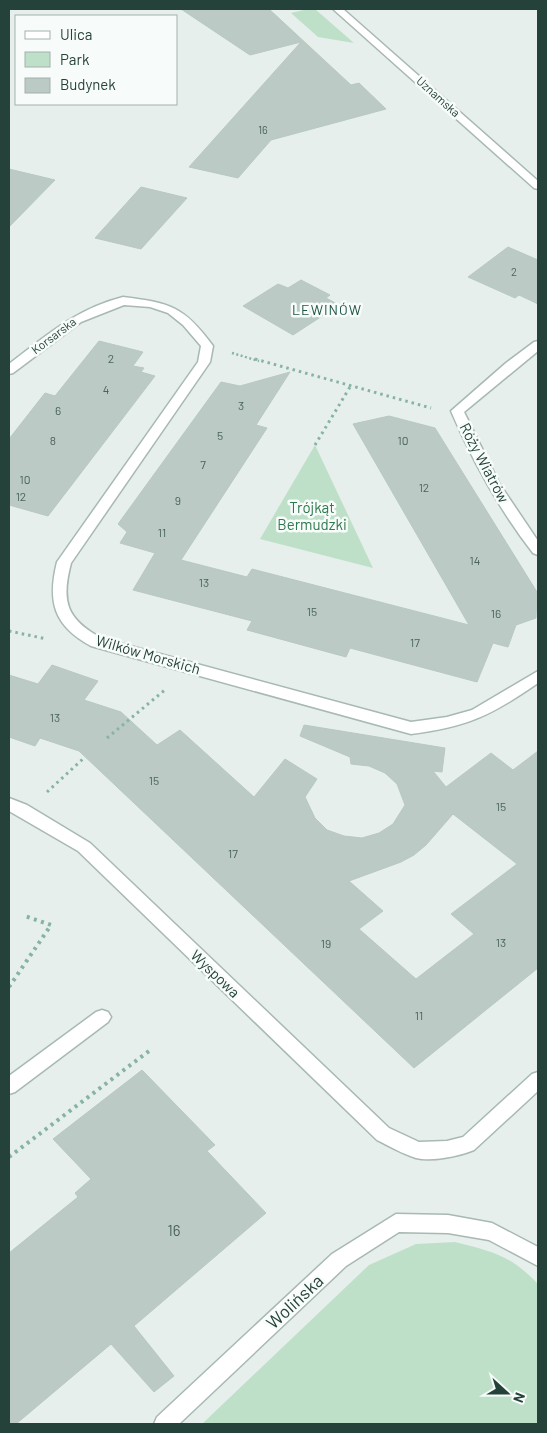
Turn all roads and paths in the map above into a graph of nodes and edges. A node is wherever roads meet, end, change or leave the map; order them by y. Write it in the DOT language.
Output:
graph roads {
  1 [pos="338,9"];
  2 [pos="538,186"];
  3 [pos="538,345"];
  4 [pos="208,346"];
  5 [pos="9,370"];
  6 [pos="350,387"];
  7 [pos="457,411"];
  8 [pos="315,445"];
  9 [pos="538,550"];
  10 [pos="192,668"];
  11 [pos="538,676"];
  12 [pos="107,738"];
  13 [pos="85,757"];
  14 [pos="39,789"];
  15 [pos="9,804"];
  16 [pos="25,916"];
  17 [pos="9,987"];
  18 [pos="102,1017"];
  19 [pos="149,1051"];
  20 [pos="538,1080"];
  21 [pos="9,1086"];
  22 [pos="9,1157"];
  23 [pos="538,1257"];
  24 [pos="164,1424"];
  1 -- 2 [label="street, Uznamska"];
  3 -- 7 [label="street, Róży Wiatrów"];
  4 -- 5 [label="street, Korsarska"];
  4 -- 6 [label="path"];
  4 -- 10 [label="street, Wilków Morskich"];
  6 -- 7 [label="path"];
  6 -- 8 [label="path"];
  7 -- 9 [label="street, Róży Wiatrów"];
  10 -- 11 [label="street, Wilków Morskich"];
  10 -- 12 [label="path"];
  13 -- 14 [label="path"];
  15 -- 20 [label="street, Wyspowa"];
  16 -- 17 [label="path"];
  18 -- 21 [label="street"];
  19 -- 22 [label="path"];
  23 -- 24 [label="street, Wolińska"];
}
